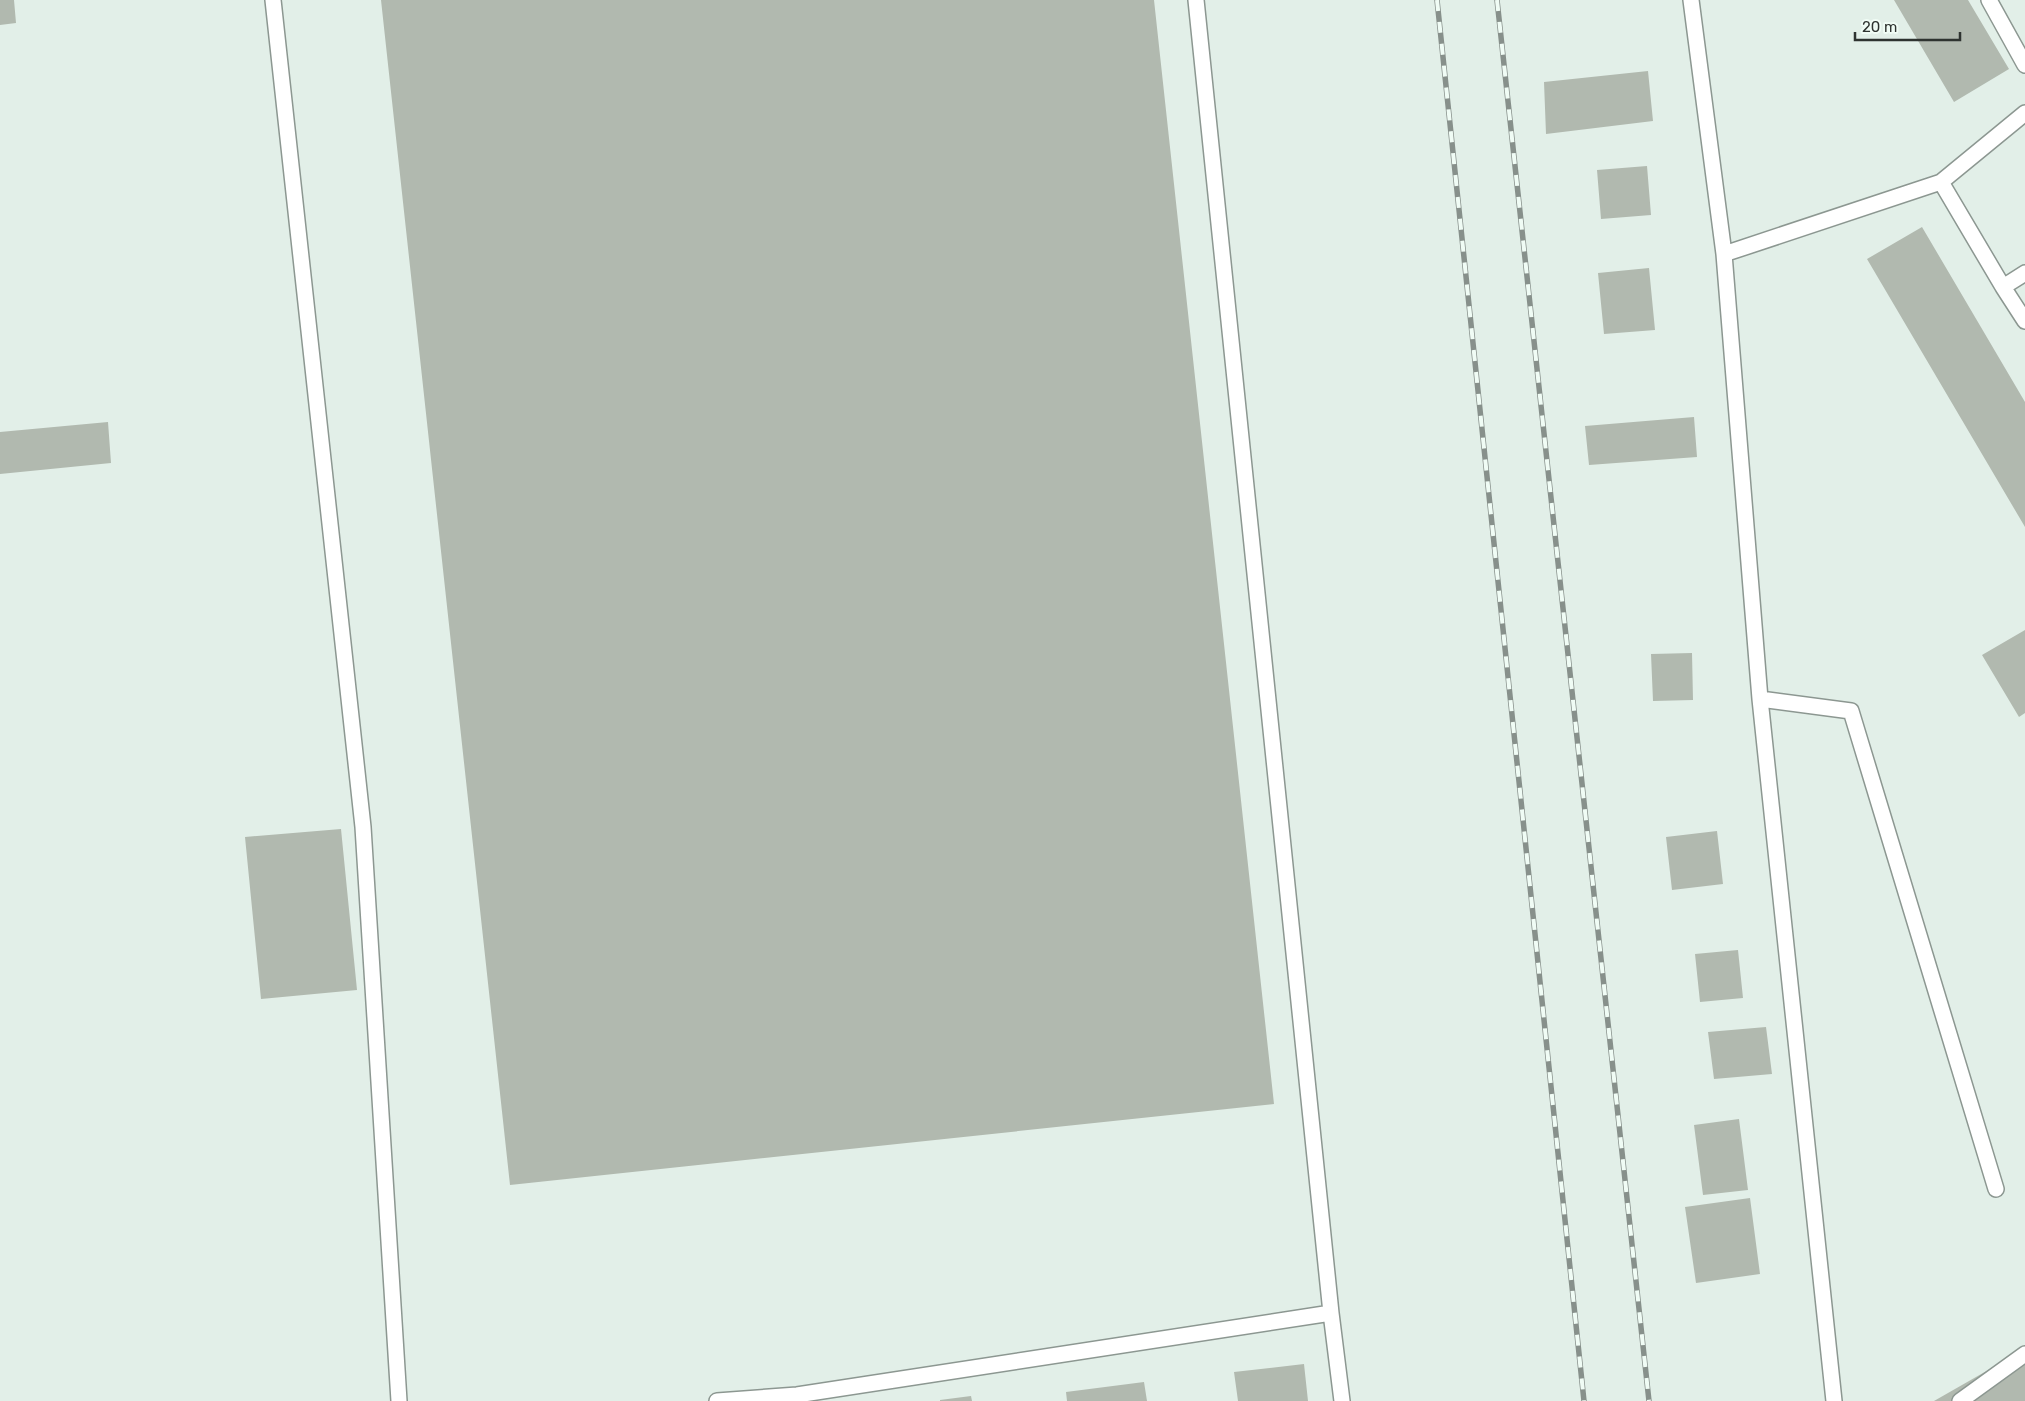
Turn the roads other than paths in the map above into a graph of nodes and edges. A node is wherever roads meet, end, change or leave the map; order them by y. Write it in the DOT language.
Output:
graph roads {
  1 [pos="274,0"];
  2 [pos="1196,0"];
  3 [pos="1692,0"];
  4 [pos="1989,0"];
  5 [pos="2025,65"];
  6 [pos="2025,113"];
  7 [pos="1941,182"];
  8 [pos="1724,254"];
  9 [pos="2025,273"];
  10 [pos="2003,287"];
  11 [pos="2025,321"];
  12 [pos="1760,698"];
  13 [pos="1996,1189"];
  14 [pos="1331,1313"];
  15 [pos="2025,1354"];
  16 [pos="797,1398"];
  17 [pos="399,1401"];
  18 [pos="718,1401"];
  19 [pos="1342,1401"];
  20 [pos="1834,1401"];
  21 [pos="1960,1401"];
  1 -- 17 [label="lane"];
  2 -- 14 [label="lane"];
  3 -- 8 [label="lane"];
  4 -- 5 [label="lane"];
  6 -- 7 [label="lane"];
  7 -- 8 [label="lane"];
  7 -- 10 [label="lane"];
  8 -- 12 [label="lane"];
  9 -- 10 [label="lane"];
  10 -- 11 [label="lane"];
  12 -- 13 [label="lane"];
  12 -- 20 [label="lane"];
  14 -- 16 [label="lane"];
  14 -- 19 [label="lane"];
  15 -- 21 [label="lane"];
  16 -- 18 [label="lane"];
}
